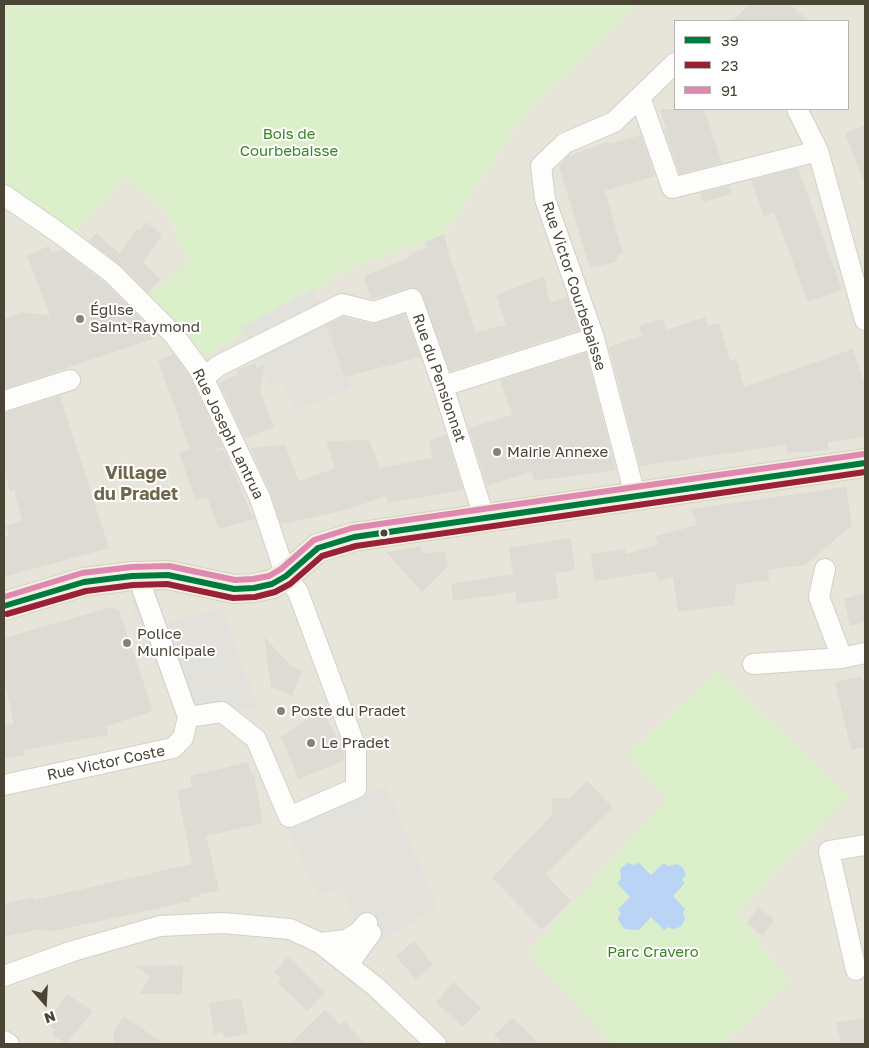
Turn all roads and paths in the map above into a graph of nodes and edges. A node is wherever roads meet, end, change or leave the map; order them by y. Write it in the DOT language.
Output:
graph roads {
  1 [pos="674,64"];
  2 [pos="640,97"];
  3 [pos="798,110"];
  4 [pos="818,151"];
  5 [pos="4,195"];
  6 [pos="865,320"];
  7 [pos="594,338"];
  8 [pos="207,372"];
  9 [pos="70,380"];
  10 [pos="443,386"];
  11 [pos="4,401"];
  12 [pos="865,463"];
  13 [pos="635,495"];
  14 [pos="484,517"];
  15 [pos="825,569"];
  16 [pos="156,575"];
  17 [pos="286,576"];
  18 [pos="4,606"];
  19 [pos="865,653"];
  20 [pos="842,658"];
  21 [pos="753,664"];
  22 [pos="188,717"];
  23 [pos="4,785"];
  24 [pos="865,845"];
  25 [pos="320,943"];
  26 [pos="348,966"];
  27 [pos="856,970"];
  28 [pos="4,976"];
  29 [pos="4,1041"];
  30 [pos="9,1044"];
  31 [pos="436,1044"];
  1 -- 2 [label="street"];
  2 -- 4 [label="street"];
  2 -- 7 [label="street, Rue Victor Courbebaisse"];
  3 -- 4 [label="street"];
  4 -- 6 [label="street"];
  5 -- 8 [label="street, Rue Joseph Lantrua"];
  7 -- 10 [label="street"];
  7 -- 13 [label="street, Rue Victor Courbebaisse"];
  8 -- 10 [label="street, Rue du Pensionnat"];
  8 -- 17 [label="street, Rue Joseph Lantrua"];
  9 -- 11 [label="street"];
  10 -- 14 [label="street, Rue du Pensionnat"];
  12 -- 13 [label="main road"];
  13 -- 14 [label="main road"];
  14 -- 17 [label="main road"];
  15 -- 20 [label="street"];
  16 -- 17 [label="main road"];
  16 -- 18 [label="main road"];
  16 -- 22 [label="street"];
  17 -- 22 [label="street, Rue Joseph Lantrua"];
  19 -- 20 [label="street"];
  20 -- 21 [label="street"];
  22 -- 23 [label="street, Rue Victor Coste"];
  24 -- 27 [label="street"];
  25 -- 26 [label="street"];
  25 -- 26 [label="street"];
  25 -- 28 [label="street"];
  26 -- 31 [label="street"];
  29 -- 30 [label="street"];
}
